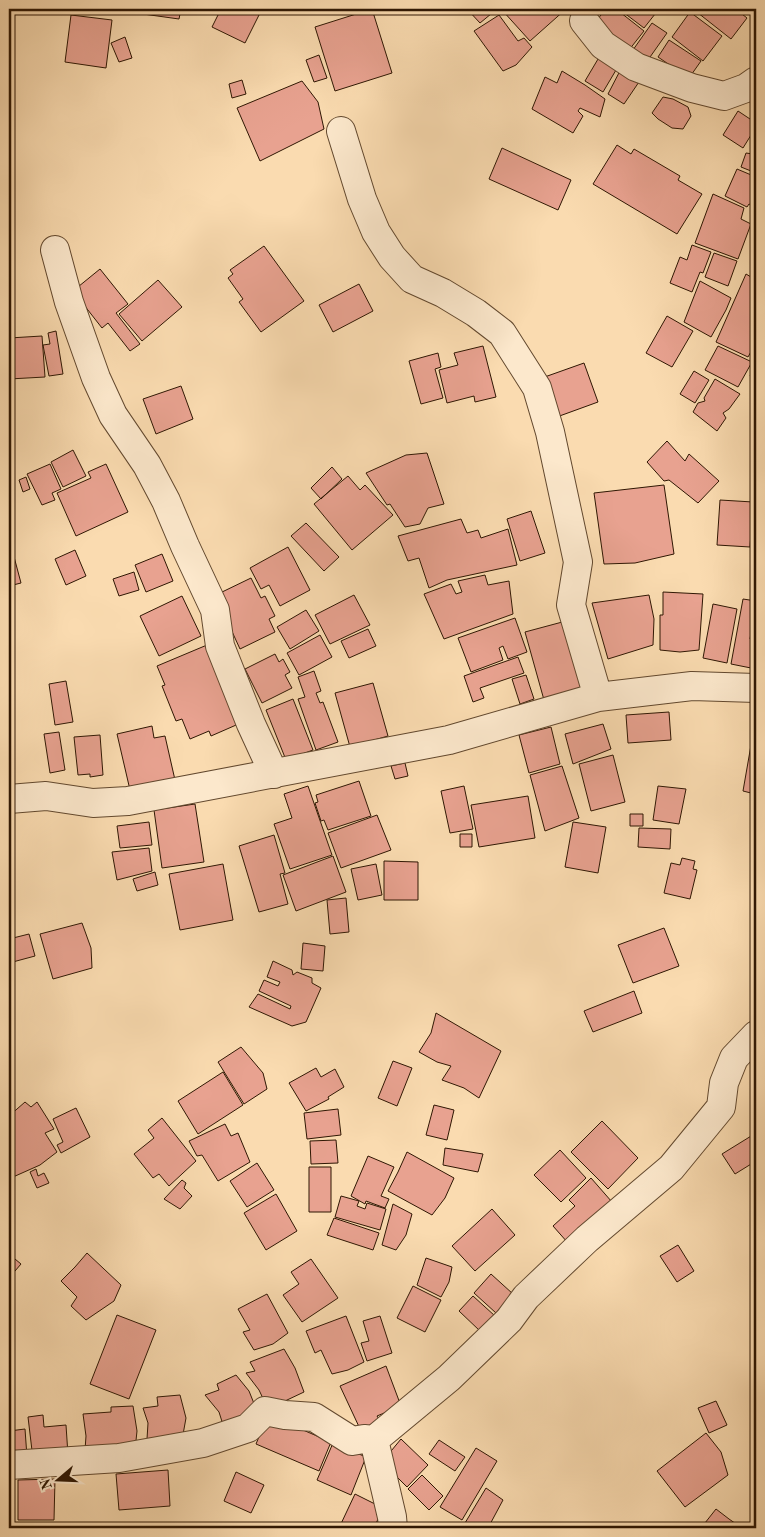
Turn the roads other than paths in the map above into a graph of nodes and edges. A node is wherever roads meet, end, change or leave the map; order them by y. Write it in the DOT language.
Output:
graph roads {
  1 [pos="584,21"];
  2 [pos="756,81"];
  3 [pos="341,131"];
  4 [pos="55,250"];
  5 [pos="756,688"];
  6 [pos="598,697"];
  7 [pos="274,774"];
  8 [pos="9,799"];
  9 [pos="756,1035"];
  10 [pos="374,1440"];
  11 [pos="9,1465"];
  12 [pos="393,1528"];
  1 -- 2 [label="street"];
  3 -- 6 [label="street"];
  4 -- 7 [label="street"];
  5 -- 6 [label="street"];
  6 -- 7 [label="street"];
  7 -- 8 [label="street"];
  9 -- 10 [label="street"];
  10 -- 11 [label="street"];
  10 -- 12 [label="street"];
}
